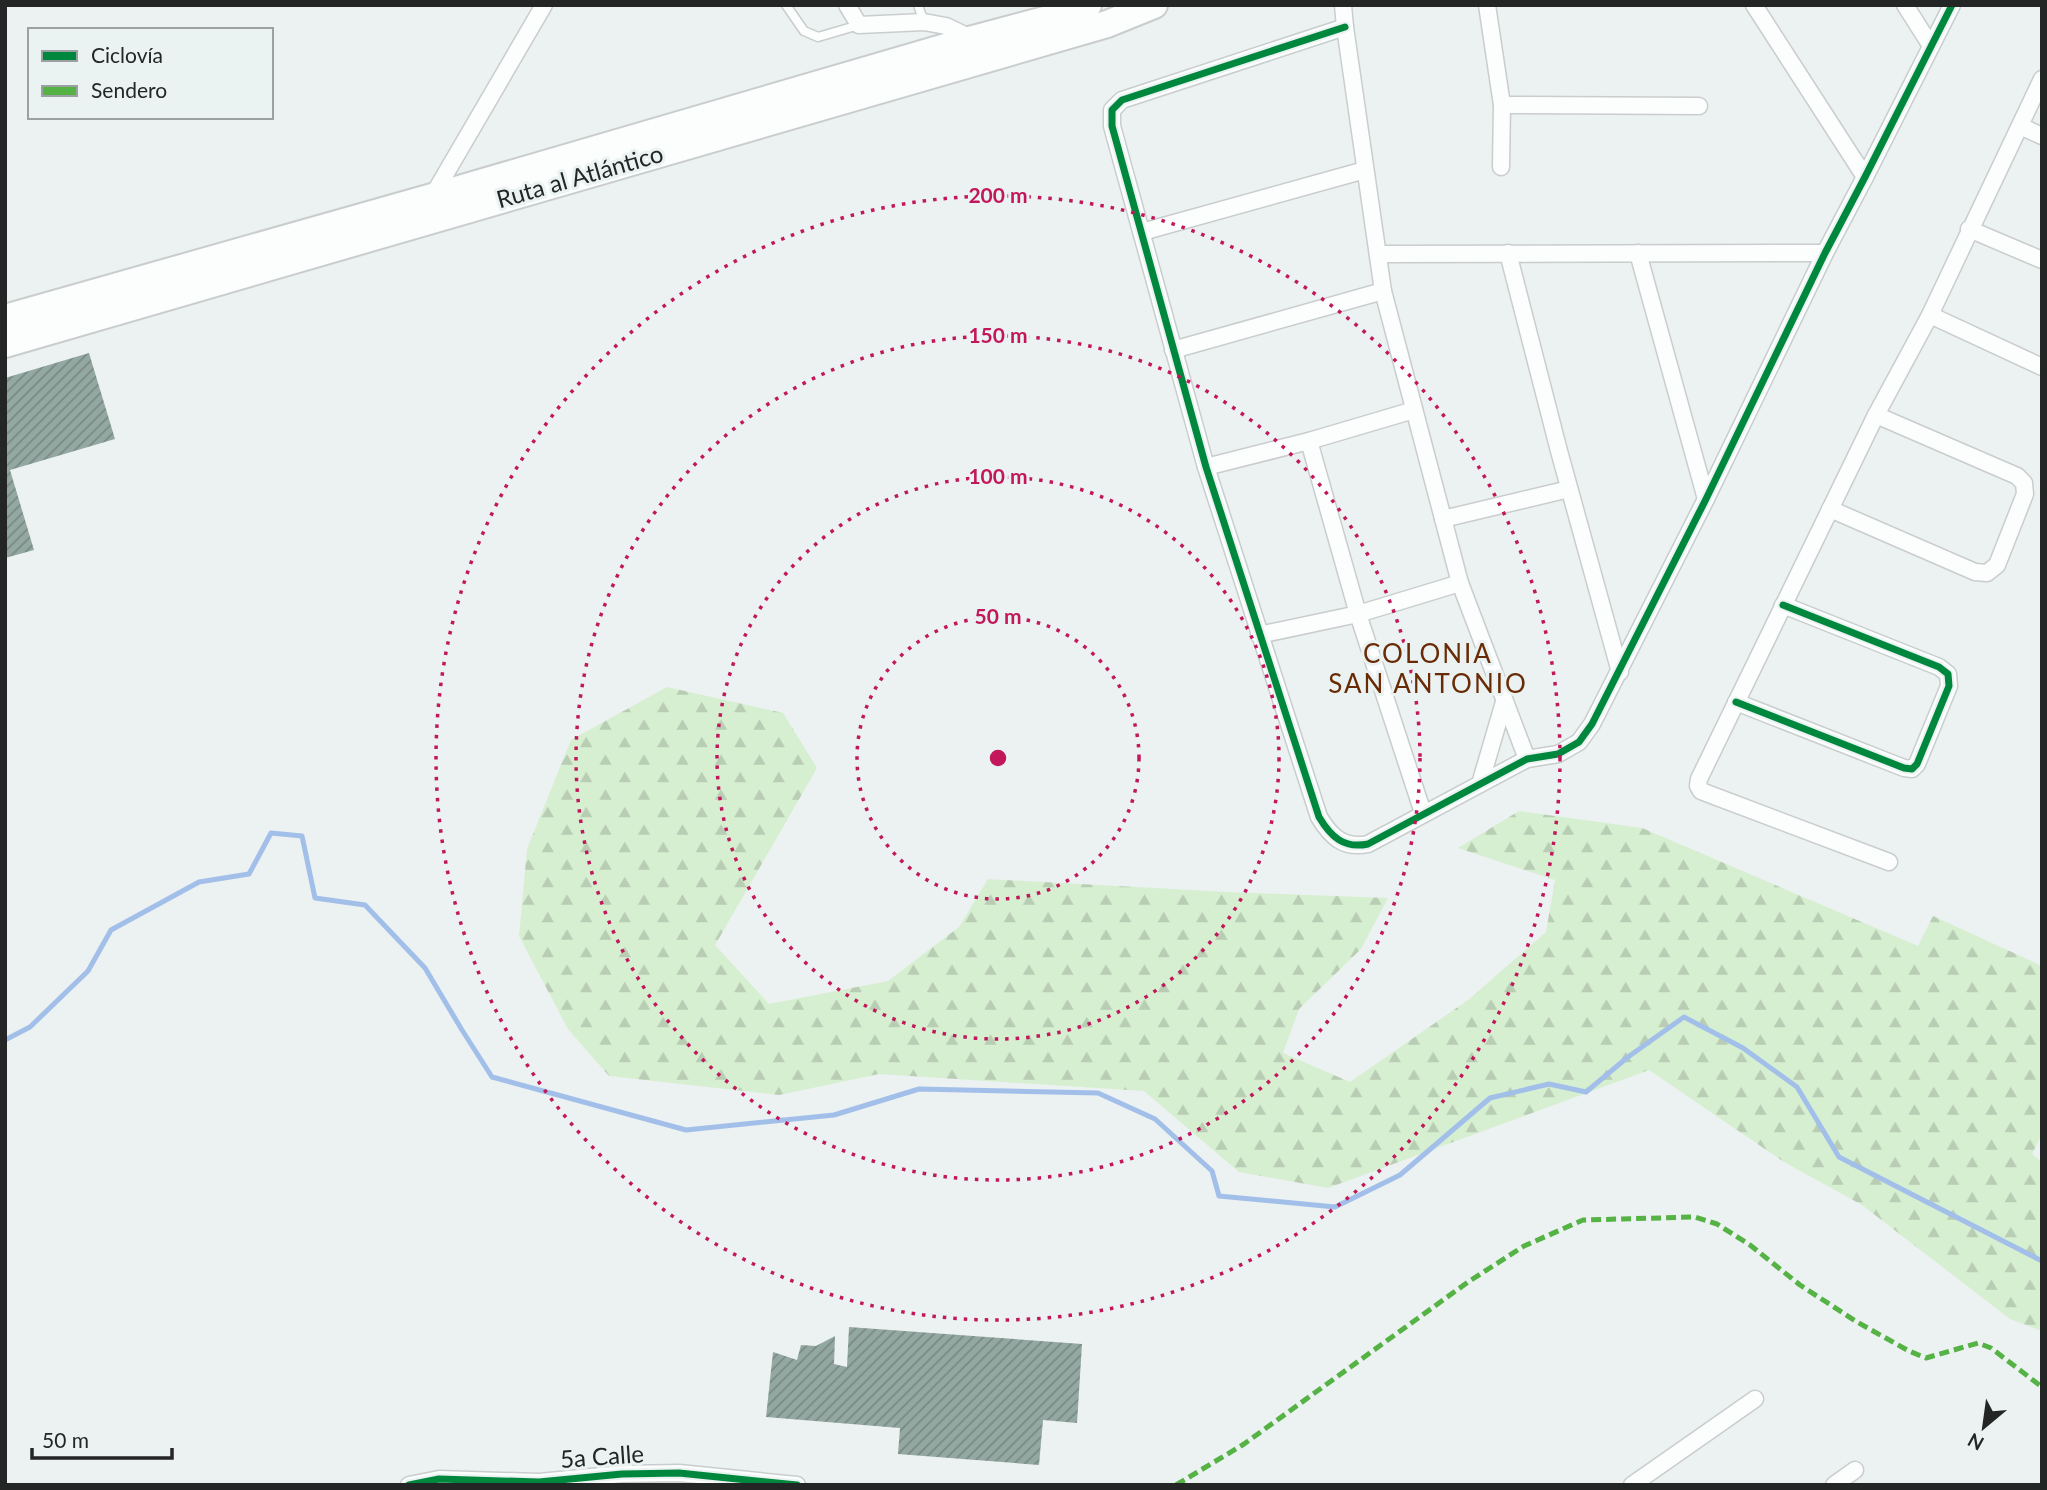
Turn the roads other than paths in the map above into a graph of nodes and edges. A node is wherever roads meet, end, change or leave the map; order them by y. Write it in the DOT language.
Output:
graph roads {
  1 [pos="544,5"];
  2 [pos="786,5"];
  3 [pos="847,5"];
  4 [pos="918,5"];
  5 [pos="1088,5"];
  6 [pos="1154,5"];
  7 [pos="1343,5"];
  8 [pos="1487,5"];
  9 [pos="1754,5"];
  10 [pos="1905,5"];
  11 [pos="1952,5"];
  12 [pos="1049,12"];
  13 [pos="924,22"];
  14 [pos="859,25"];
  15 [pos="1345,27"];
  16 [pos="973,39"];
  17 [pos="1931,46"];
  18 [pos="2042,79"];
  19 [pos="1502,105"];
  20 [pos="1699,106"];
  21 [pos="2020,126"];
  22 [pos="2042,135"];
  23 [pos="1502,167"];
  24 [pos="1365,170"];
  25 [pos="1865,177"];
  26 [pos="432,197"];
  27 [pos="1969,229"];
  28 [pos="1142,232"];
  29 [pos="1508,253"];
  30 [pos="1638,253"];
  31 [pos="1825,253"];
  32 [pos="1378,254"];
  33 [pos="2042,260"];
  34 [pos="1383,291"];
  35 [pos="1930,315"];
  36 [pos="5,318"];
  37 [pos="5,344"];
  38 [pos="1173,350"];
  39 [pos="2042,367"];
  40 [pos="1414,410"];
  41 [pos="1876,415"];
  42 [pos="1308,441"];
  43 [pos="1206,467"];
  44 [pos="1569,489"];
  45 [pos="1706,499"];
  46 [pos="1830,509"];
  47 [pos="1443,519"];
  48 [pos="1460,583"];
  49 [pos="1783,604"];
  50 [pos="1358,614"];
  51 [pos="1259,635"];
  52 [pos="1620,672"];
  53 [pos="1504,702"];
  54 [pos="1735,702"];
  55 [pos="1527,759"];
  56 [pos="1480,784"];
  57 [pos="1423,813"];
  58 [pos="1888,862"];
  59 [pos="1755,1399"];
  60 [pos="1855,1470"];
  61 [pos="409,1485"];
  62 [pos="797,1485"];
  63 [pos="1632,1485"];
  64 [pos="1834,1485"];
  1 -- 26 [label="street"];
  2 -- 14 [label="lane"];
  3 -- 14 [label="street"];
  4 -- 13 [label="lane"];
  5 -- 12 [label="highway, Ruta al Atlántico"];
  6 -- 37 [label="highway, Ruta al Atlántico"];
  7 -- 15 [label="street"];
  8 -- 19 [label="street"];
  9 -- 25 [label="street"];
  10 -- 17 [label="street"];
  11 -- 17 [label="street"];
  12 -- 16 [label="highway, Ruta al Atlántico"];
  13 -- 14 [label="street"];
  13 -- 16 [label="street"];
  15 -- 24 [label="street"];
  15 -- 28 [label="street"];
  16 -- 26 [label="highway, Ruta al Atlántico"];
  17 -- 25 [label="street"];
  18 -- 21 [label="street"];
  19 -- 20 [label="street"];
  19 -- 23 [label="street"];
  21 -- 22 [label="street"];
  21 -- 27 [label="street"];
  24 -- 28 [label="street"];
  24 -- 32 [label="street"];
  25 -- 31 [label="street"];
  26 -- 36 [label="highway, Ruta al Atlántico"];
  27 -- 33 [label="street"];
  27 -- 35 [label="street"];
  28 -- 38 [label="street"];
  29 -- 30 [label="street"];
  29 -- 32 [label="street"];
  29 -- 44 [label="street"];
  30 -- 31 [label="street"];
  30 -- 45 [label="street"];
  31 -- 45 [label="street"];
  32 -- 34 [label="street"];
  34 -- 38 [label="street"];
  34 -- 40 [label="street"];
  35 -- 39 [label="street"];
  35 -- 41 [label="street"];
  38 -- 43 [label="street"];
  40 -- 42 [label="street"];
  40 -- 47 [label="street"];
  41 -- 46 [label="street"];
  41 -- 46 [label="street"];
  42 -- 43 [label="street"];
  42 -- 50 [label="street"];
  43 -- 51 [label="street"];
  44 -- 47 [label="street"];
  44 -- 52 [label="street"];
  45 -- 52 [label="street"];
  46 -- 49 [label="street"];
  47 -- 48 [label="street"];
  48 -- 50 [label="street"];
  48 -- 53 [label="street"];
  49 -- 54 [label="street"];
  49 -- 54 [label="street"];
  50 -- 51 [label="street"];
  50 -- 57 [label="street"];
  51 -- 57 [label="street"];
  52 -- 55 [label="street"];
  53 -- 55 [label="street"];
  53 -- 56 [label="street"];
  54 -- 58 [label="street"];
  55 -- 56 [label="street"];
  56 -- 57 [label="street"];
  59 -- 63 [label="street"];
  60 -- 64 [label="street"];
  61 -- 62 [label="street, 5a Calle"];
}
